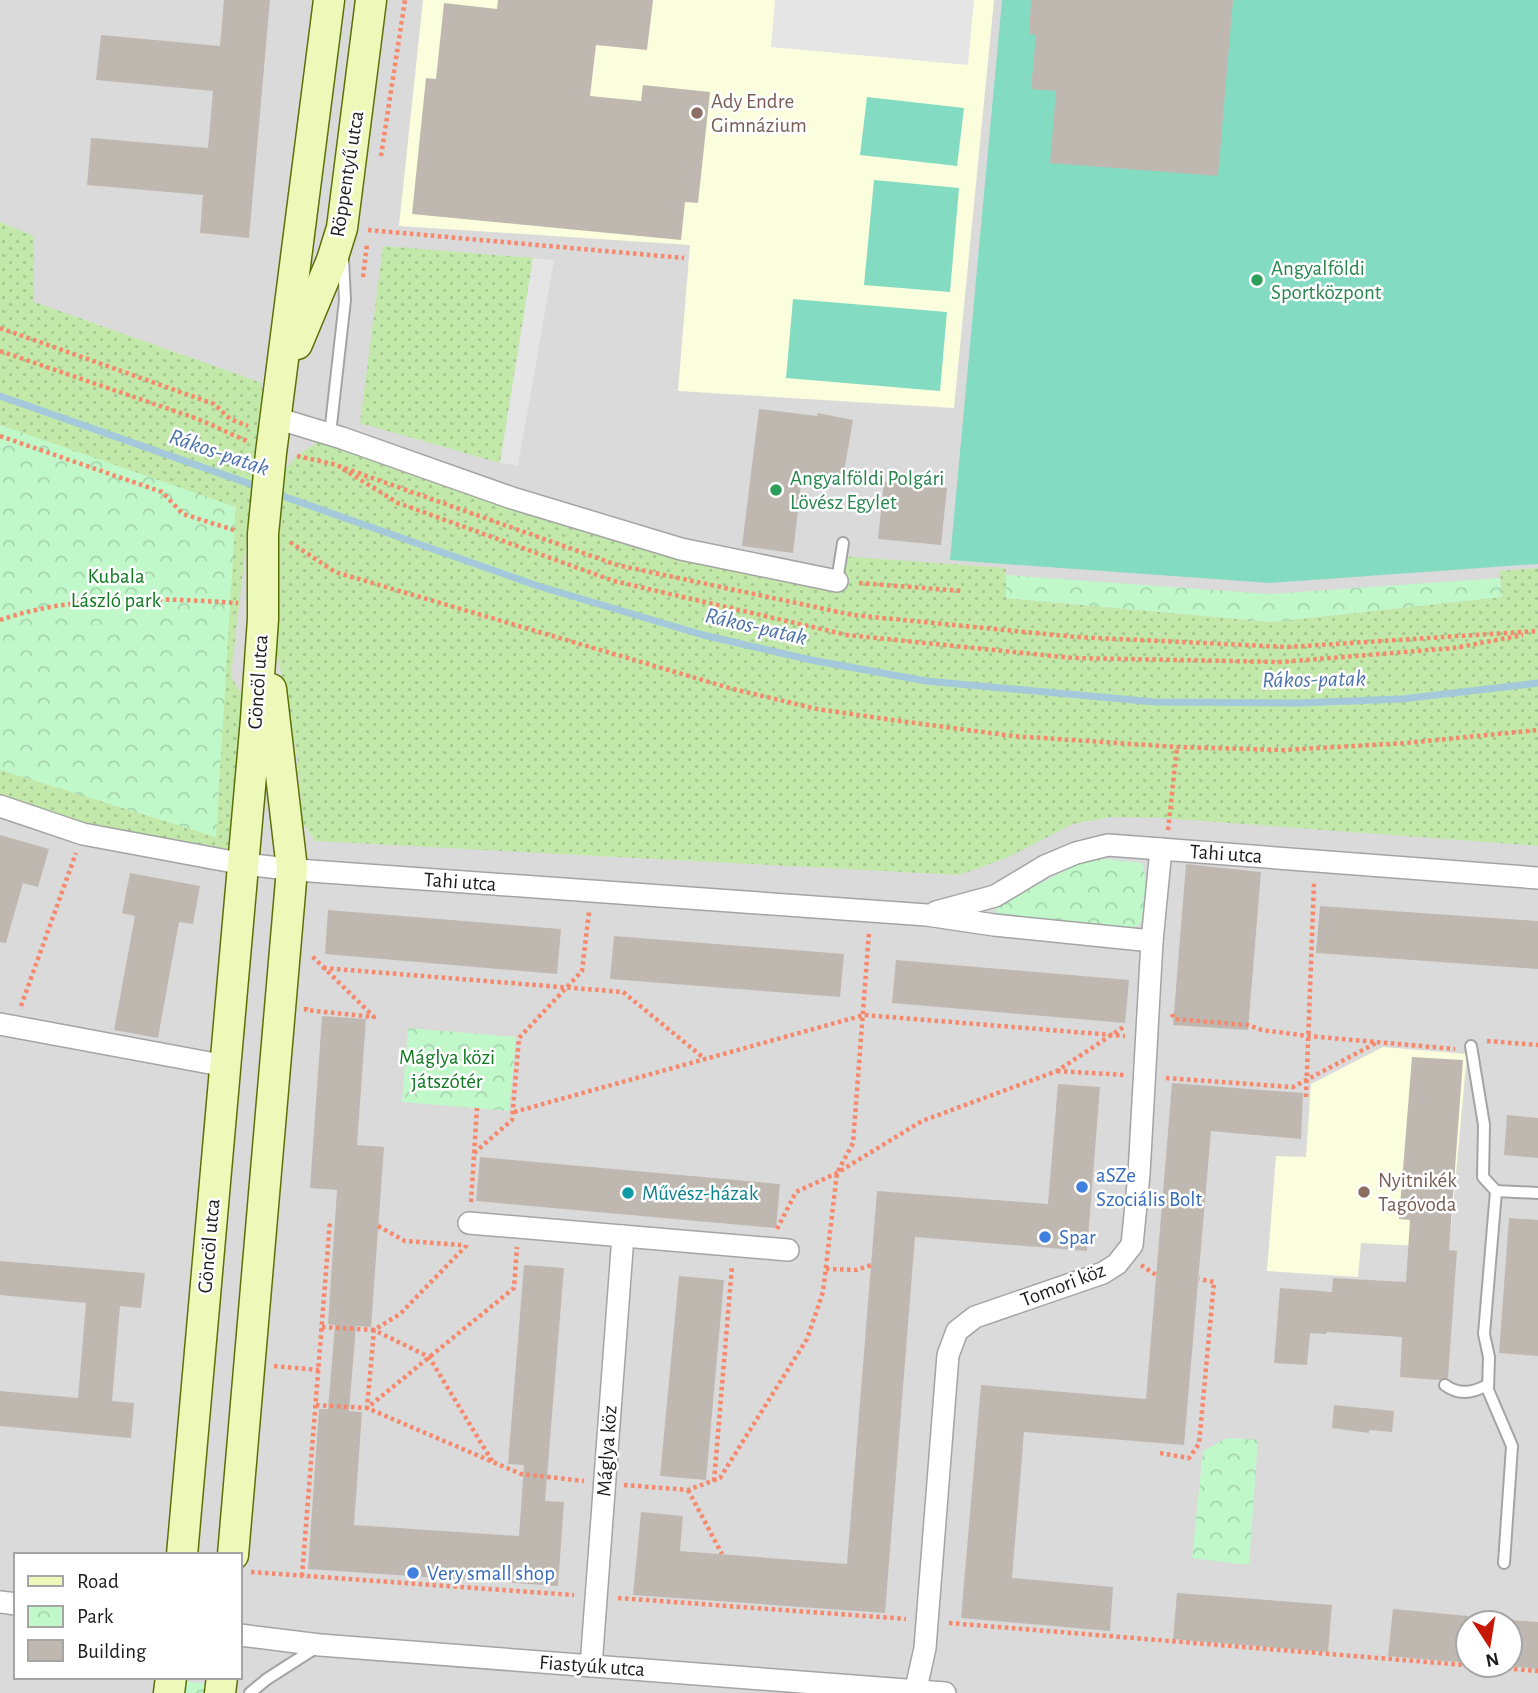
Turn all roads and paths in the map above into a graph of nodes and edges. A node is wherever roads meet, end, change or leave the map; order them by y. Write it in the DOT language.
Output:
graph roads {
  1 [pos="329,0"];
  2 [pos="371,0"];
  3 [pos="342,228"];
  4 [pos="684,258"];
  5 [pos="0,328"];
  6 [pos="0,351"];
  7 [pos="282,380"];
  8 [pos="276,418"];
  9 [pos="330,434"];
  10 [pos="0,436"];
  11 [pos="263,449"];
  12 [pos="333,464"];
  13 [pos="263,534"];
  14 [pos="843,544"];
  15 [pos="837,581"];
  16 [pos="964,591"];
  17 [pos="263,612"];
  18 [pos="0,620"];
  19 [pos="1538,631"];
  20 [pos="1538,730"];
  21 [pos="1177,747"];
  22 [pos="0,806"];
  23 [pos="83,834"];
  24 [pos="1161,849"];
  25 [pos="1315,861"];
  26 [pos="244,864"];
  27 [pos="292,869"];
  28 [pos="1538,878"];
  29 [pos="592,891"];
  30 [pos="870,910"];
  31 [pos="927,915"];
  32 [pos="1152,941"];
  33 [pos="311,954"];
  34 [pos="323,968"];
  35 [pos="566,988"];
  36 [pos="1149,1003"];
  37 [pos="306,1010"];
  38 [pos="864,1015"];
  39 [pos="7,1025"];
  40 [pos="1126,1026"];
  41 [pos="1109,1035"];
  42 [pos="1147,1036"];
  43 [pos="1308,1036"];
  44 [pos="1377,1042"];
  45 [pos="1538,1045"];
  46 [pos="1471,1046"];
  47 [pos="706,1059"];
  48 [pos="226,1066"];
  49 [pos="1057,1071"];
  50 [pos="1144,1077"];
  51 [pos="1307,1082"];
  52 [pos="1306,1097"];
  53 [pos="477,1108"];
  54 [pos="514,1112"];
  55 [pos="474,1153"];
  56 [pos="837,1173"];
  57 [pos="1496,1191"];
  58 [pos="1538,1193"];
  59 [pos="330,1220"];
  60 [pos="469,1223"];
  61 [pos="378,1226"];
  62 [pos="518,1227"];
  63 [pos="623,1236"];
  64 [pos="734,1245"];
  65 [pos="466,1246"];
  66 [pos="764,1248"];
  67 [pos="788,1250"];
  68 [pos="871,1265"];
  69 [pos="825,1269"];
  70 [pos="1199,1279"];
  71 [pos="322,1327"];
  72 [pos="374,1330"];
  73 [pos="429,1357"];
  74 [pos="250,1364"];
  75 [pos="318,1370"];
  76 [pos="1445,1385"];
  77 [pos="1487,1385"];
  78 [pos="316,1405"];
  79 [pos="367,1408"];
  80 [pos="1160,1453"];
  81 [pos="492,1461"];
  82 [pos="714,1482"];
  83 [pos="605,1484"];
  84 [pos="688,1490"];
  85 [pos="183,1553"];
  86 [pos="233,1553"];
  87 [pos="722,1554"];
  88 [pos="1504,1563"];
  89 [pos="242,1571"];
  90 [pos="302,1576"];
  91 [pos="597,1596"];
  92 [pos="927,1621"];
  93 [pos="242,1635"];
  94 [pos="320,1645"];
  95 [pos="591,1665"];
  96 [pos="1538,1671"];
  97 [pos="915,1692"];
  98 [pos="250,1693"];
  99 [pos="945,1693"];
  1 -- 7 [label="street, Röppentyű utca"];
  2 -- 3 [label="street, Röppentyű utca"];
  3 -- 4 [label="path"];
  3 -- 7 [label="street, Röppentyű utca"];
  3 -- 9 [label="lane"];
  5 -- 11 [label="path"];
  6 -- 11 [label="path"];
  7 -- 8 [label="street, Röppentyű utca"];
  8 -- 9 [label="street"];
  8 -- 11 [label="street, Röppentyű utca"];
  9 -- 15 [label="street"];
  10 -- 13 [label="path"];
  11 -- 12 [label="path"];
  11 -- 13 [label="street, Röppentyű utca"];
  12 -- 19 [label="path"];
  12 -- 19 [label="path"];
  13 -- 17 [label="street, Röppentyű utca"];
  13 -- 21 [label="path"];
  14 -- 15 [label="lane"];
  15 -- 16 [label="path"];
  17 -- 18 [label="path"];
  17 -- 26 [label="street, Göncöl utca"];
  17 -- 27 [label="street, Göncöl utca"];
  20 -- 21 [label="path"];
  21 -- 24 [label="path"];
  22 -- 23 [label="street, Tahi utca"];
  23 -- 26 [label="street, Tahi utca"];
  23 -- 39 [label="path"];
  24 -- 25 [label="street, Tahi utca"];
  24 -- 31 [label="street, Tahi utca"];
  24 -- 32 [label="street, Tomori köz"];
  25 -- 28 [label="street, Tahi utca"];
  25 -- 43 [label="path"];
  26 -- 27 [label="street, Tahi utca"];
  26 -- 48 [label="street, Göncöl utca"];
  27 -- 29 [label="street, Tahi utca"];
  27 -- 74 [label="street, Göncöl utca"];
  29 -- 30 [label="street, Tahi utca"];
  29 -- 35 [label="path"];
  30 -- 31 [label="street, Tahi utca"];
  30 -- 38 [label="path"];
  31 -- 32 [label="street, Tahi utca"];
  32 -- 36 [label="street, Tomori köz"];
  33 -- 34 [label="path"];
  34 -- 35 [label="path"];
  34 -- 37 [label="path"];
  35 -- 47 [label="path"];
  35 -- 54 [label="path"];
  36 -- 42 [label="street, Tomori köz"];
  36 -- 43 [label="path"];
  38 -- 41 [label="path"];
  38 -- 47 [label="path"];
  38 -- 56 [label="path"];
  39 -- 48 [label="street"];
  40 -- 41 [label="path"];
  41 -- 42 [label="path"];
  41 -- 49 [label="path"];
  42 -- 50 [label="street, Tomori köz"];
  43 -- 44 [label="path"];
  43 -- 51 [label="path"];
  44 -- 46 [label="path"];
  44 -- 51 [label="path"];
  45 -- 46 [label="path"];
  46 -- 57 [label="lane"];
  47 -- 54 [label="path"];
  48 -- 85 [label="street, Göncöl utca"];
  49 -- 50 [label="path"];
  49 -- 56 [label="path"];
  50 -- 51 [label="path"];
  50 -- 92 [label="street, Tomori köz"];
  51 -- 52 [label="path"];
  53 -- 55 [label="path"];
  54 -- 55 [label="path"];
  55 -- 60 [label="path"];
  56 -- 66 [label="path"];
  56 -- 69 [label="path"];
  57 -- 58 [label="lane"];
  57 -- 77 [label="lane"];
  59 -- 71 [label="path"];
  60 -- 62 [label="street"];
  60 -- 65 [label="path"];
  61 -- 65 [label="path"];
  62 -- 63 [label="street"];
  62 -- 73 [label="path"];
  63 -- 64 [label="street"];
  63 -- 83 [label="street, Máglya köz"];
  64 -- 66 [label="street"];
  64 -- 82 [label="path"];
  65 -- 72 [label="path"];
  66 -- 67 [label="street"];
  68 -- 69 [label="path"];
  69 -- 82 [label="path"];
  70 -- 80 [label="path"];
  71 -- 72 [label="path"];
  71 -- 75 [label="path"];
  72 -- 73 [label="path"];
  72 -- 79 [label="path"];
  73 -- 79 [label="path"];
  73 -- 81 [label="path"];
  74 -- 75 [label="path"];
  74 -- 86 [label="street, Göncöl utca"];
  75 -- 78 [label="path"];
  76 -- 77 [label="lane"];
  77 -- 88 [label="lane"];
  78 -- 79 [label="path"];
  78 -- 90 [label="path"];
  79 -- 81 [label="path"];
  81 -- 83 [label="path"];
  82 -- 84 [label="path"];
  83 -- 84 [label="path"];
  83 -- 91 [label="street, Máglya köz"];
  84 -- 87 [label="path"];
  89 -- 90 [label="path"];
  90 -- 91 [label="path"];
  91 -- 92 [label="path"];
  91 -- 95 [label="street, Máglya köz"];
  92 -- 96 [label="path"];
  92 -- 97 [label="street, Tomori köz"];
  93 -- 94 [label="street, Fiastyúk utca"];
  94 -- 95 [label="street, Fiastyúk utca"];
  94 -- 98 [label="lane"];
  95 -- 97 [label="street, Fiastyúk utca"];
  97 -- 99 [label="street, Fiastyúk utca"];
}
